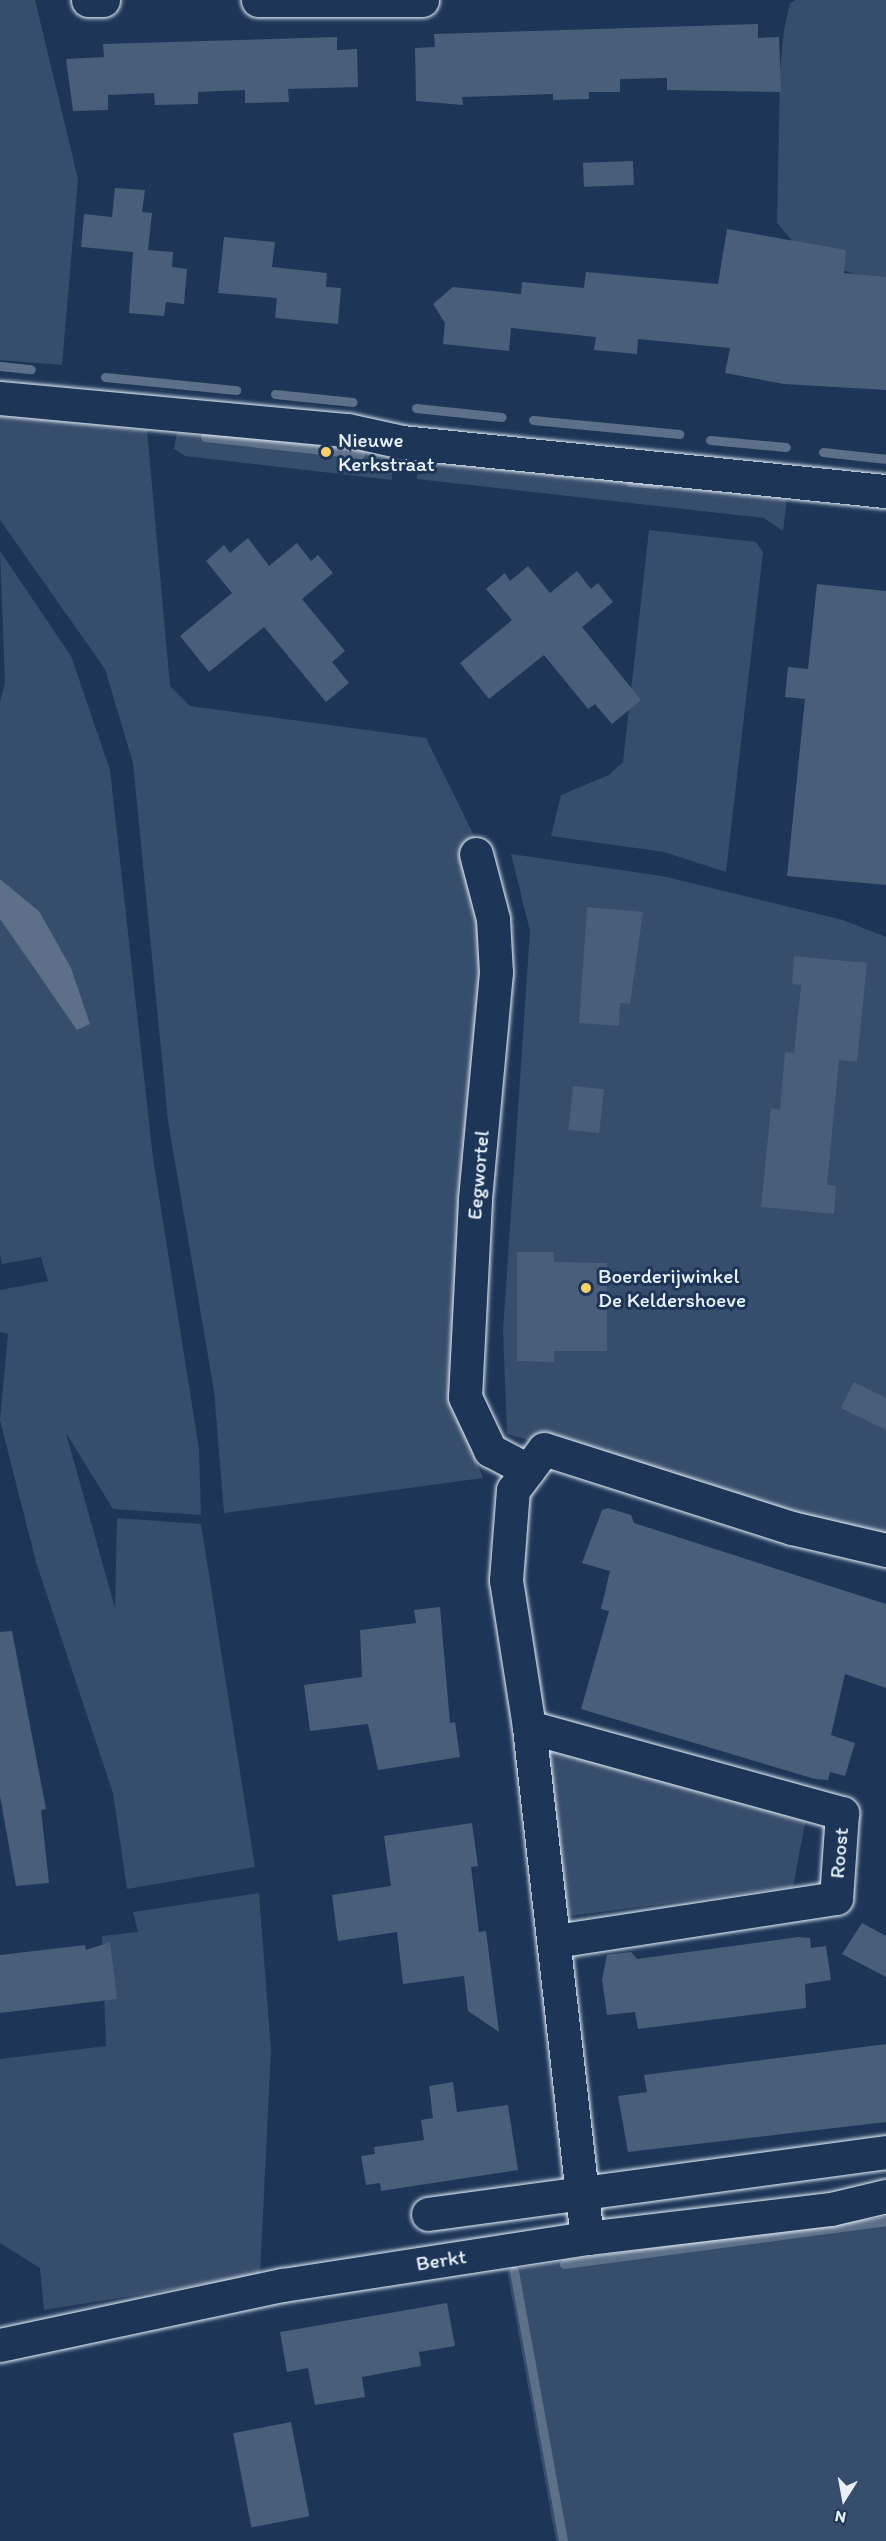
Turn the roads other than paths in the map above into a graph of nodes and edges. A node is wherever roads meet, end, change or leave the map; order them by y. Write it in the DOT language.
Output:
graph roads {
  1 [pos="88,0"];
  2 [pos="103,0"];
  3 [pos="258,0"];
  4 [pos="422,0"];
  5 [pos="0,398"];
  6 [pos="886,491"];
  7 [pos="476,854"];
  8 [pos="528,1470"];
  9 [pos="886,1550"];
  10 [pos="529,1727"];
  11 [pos="555,1941"];
  12 [pos="886,2152"];
  13 [pos="582,2193"];
  14 [pos="886,2196"];
  15 [pos="428,2214"];
  16 [pos="587,2238"];
  17 [pos="0,2345"];
  1 -- 2 [label="street"];
  3 -- 4 [label="street"];
  5 -- 6 [label="street"];
  7 -- 8 [label="street, Eegwortel"];
  8 -- 9 [label="street"];
  8 -- 10 [label="street"];
  10 -- 11 [label="street"];
  10 -- 11 [label="street, Roost"];
  11 -- 13 [label="street"];
  12 -- 13 [label="street"];
  13 -- 15 [label="street"];
  13 -- 16 [label="street"];
  14 -- 16 [label="street, Berkt"];
  16 -- 17 [label="street, Berkt"];
}
